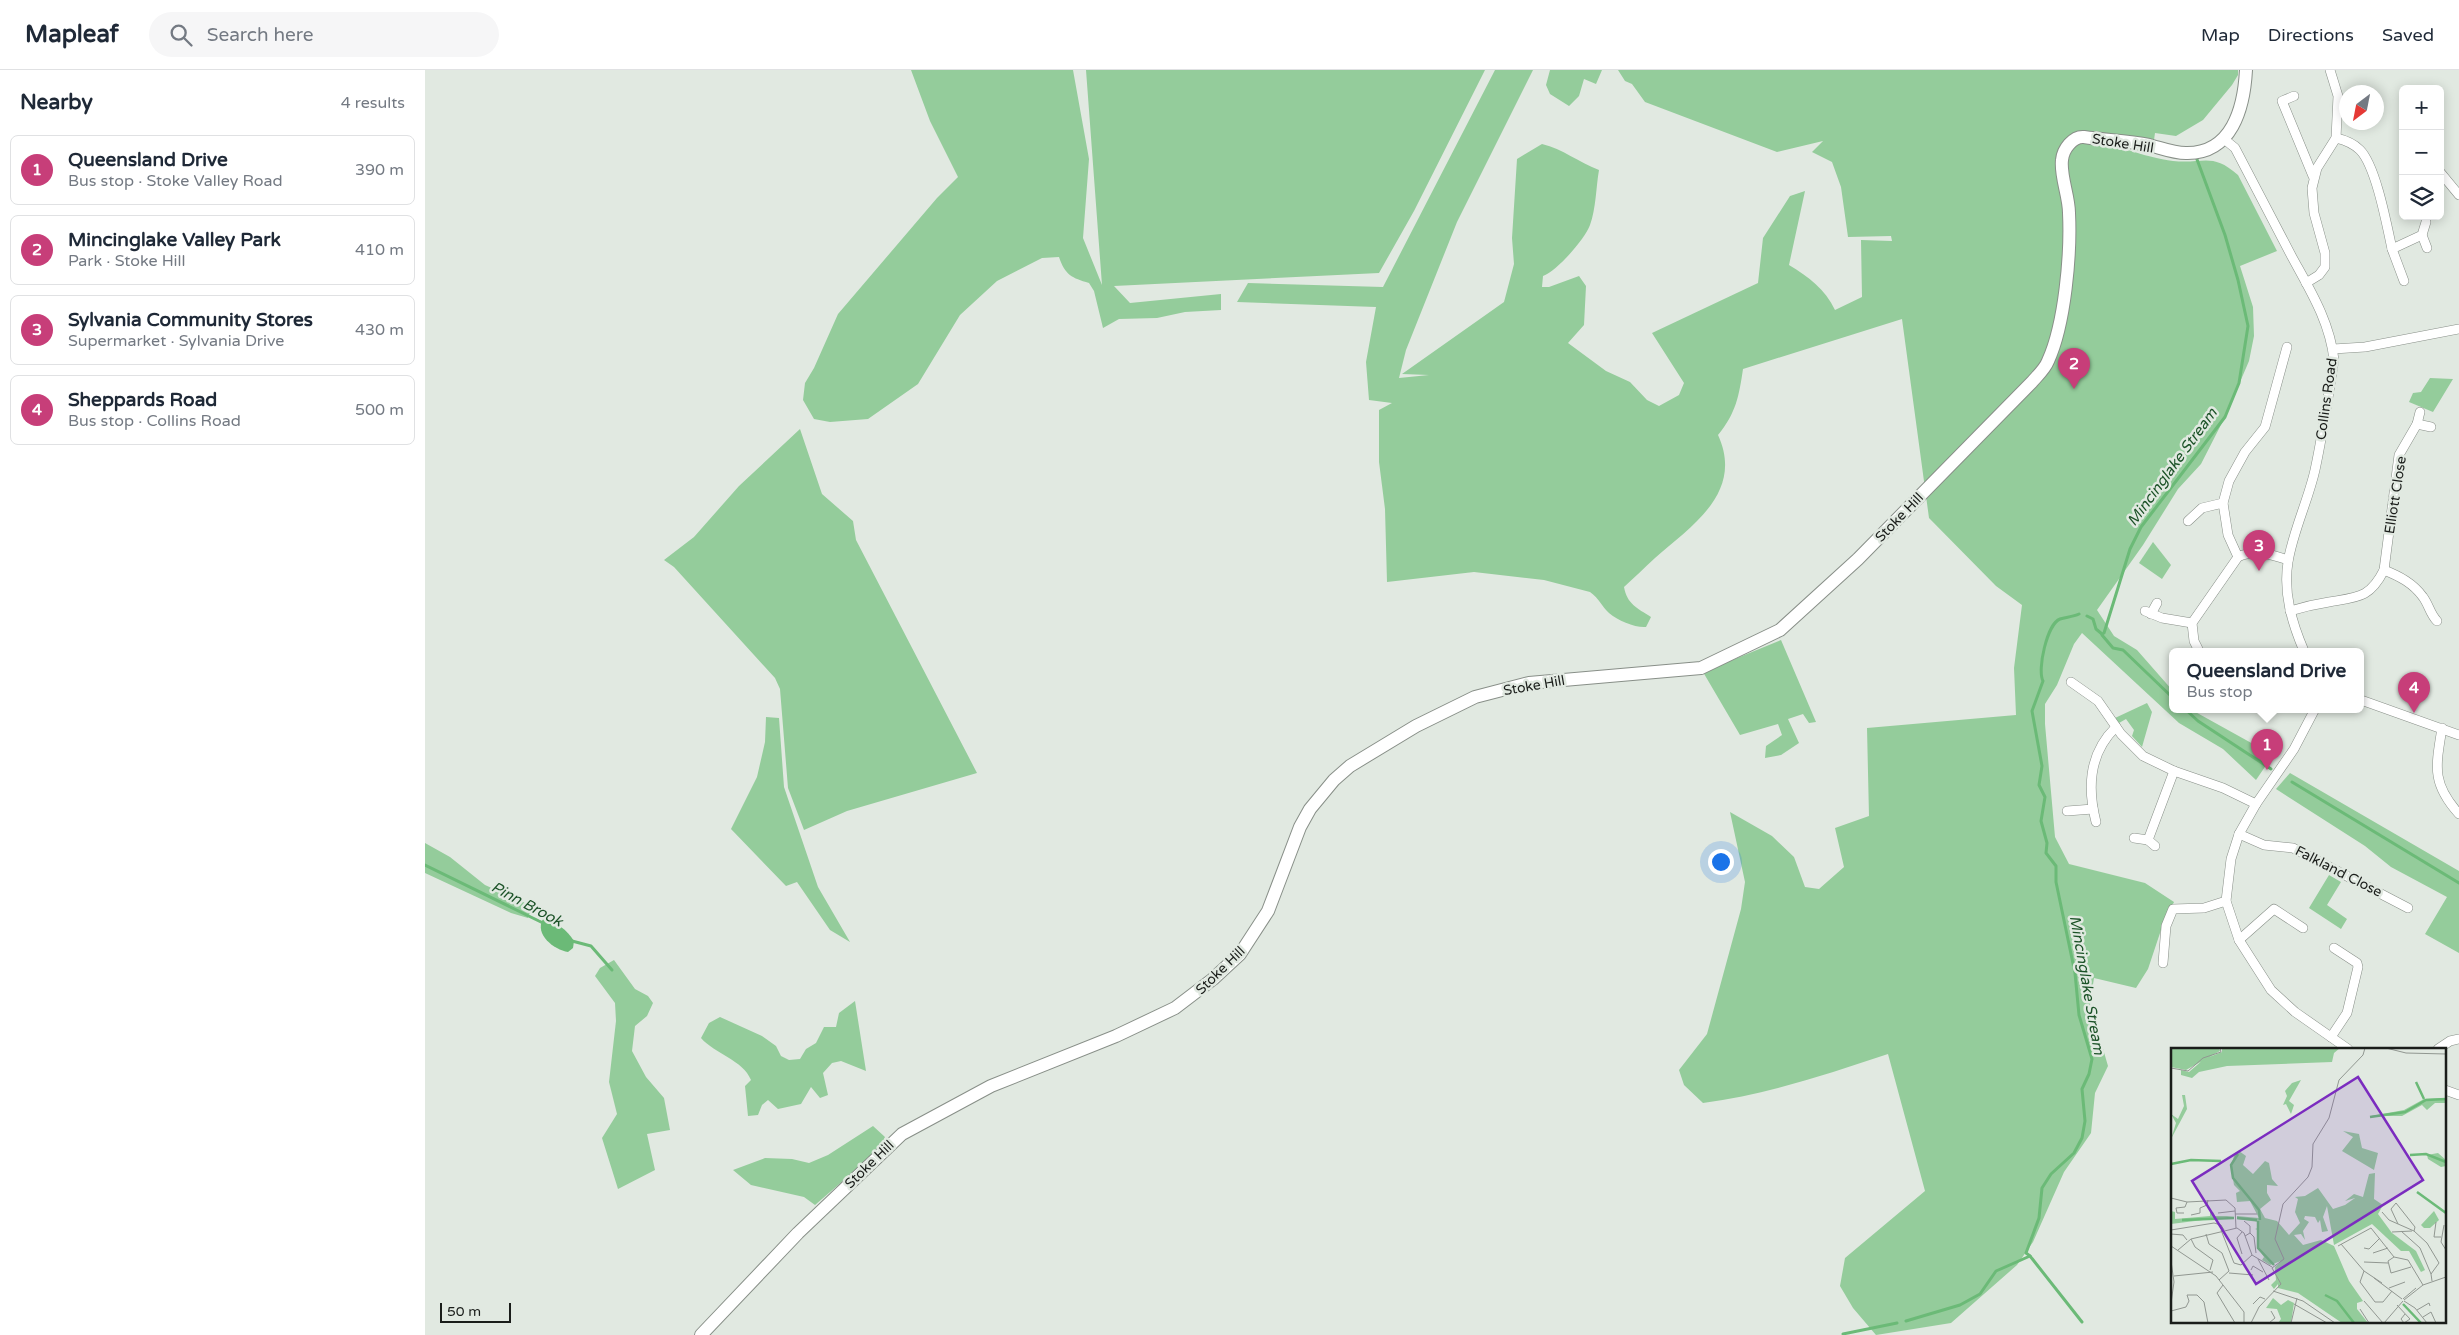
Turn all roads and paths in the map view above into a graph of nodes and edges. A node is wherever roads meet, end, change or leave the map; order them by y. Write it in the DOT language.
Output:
graph roads {
  1 [pos="2246,70"];
  2 [pos="2330,70"];
  3 [pos="2295,96"];
  4 [pos="2224,138"];
  5 [pos="2336,138"];
  6 [pos="2442,175"];
  7 [pos="2313,176"];
  8 [pos="2459,195"];
  9 [pos="2425,222"];
  10 [pos="2422,235"];
  11 [pos="2427,248"];
  12 [pos="2392,249"];
  13 [pos="2404,281"];
  14 [pos="2306,283"];
  15 [pos="2459,329"];
  16 [pos="2287,346"];
  17 [pos="2333,349"];
  18 [pos="2420,412"];
  19 [pos="2417,424"];
  20 [pos="2431,427"];
  21 [pos="2223,503"];
  22 [pos="2188,521"];
  23 [pos="2238,557"];
  24 [pos="2289,560"];
  25 [pos="2384,570"];
  26 [pos="2157,603"];
  27 [pos="2291,610"];
  28 [pos="2437,621"];
  29 [pos="2192,623"];
  30 [pos="2198,648"];
  31 [pos="2303,648"];
  32 [pos="2071,682"];
  33 [pos="2364,701"];
  34 [pos="2313,713"];
  35 [pos="2116,727"];
  36 [pos="2442,728"];
  37 [pos="2459,734"];
  38 [pos="2174,772"];
  39 [pos="2256,804"];
  40 [pos="2093,809"];
  41 [pos="2067,811"];
  42 [pos="2459,814"];
  43 [pos="2096,822"];
  44 [pos="2239,834"];
  45 [pos="2134,838"];
  46 [pos="2226,901"];
  47 [pos="2408,908"];
  48 [pos="2303,928"];
  49 [pos="2239,940"];
  50 [pos="2334,948"];
  51 [pos="2163,963"];
  52 [pos="2331,1038"];
  53 [pos="2459,1039"];
  54 [pos="2346,1048"];
  55 [pos="2439,1048"];
  56 [pos="2447,1091"];
  57 [pos="2459,1095"];
  58 [pos="701,1335"];
  1 -- 4 [label="street, Stoke Hill"];
  2 -- 5 [label="street"];
  3 -- 7 [label="street"];
  4 -- 14 [label="street, Collins Road"];
  4 -- 58 [label="street, Stoke Hill"];
  5 -- 7 [label="street"];
  5 -- 12 [label="street"];
  6 -- 8 [label="street"];
  7 -- 14 [label="street"];
  9 -- 10 [label="street"];
  10 -- 11 [label="street"];
  10 -- 12 [label="street"];
  12 -- 13 [label="street"];
  14 -- 17 [label="street, Collins Road"];
  15 -- 17 [label="street"];
  16 -- 21 [label="street"];
  17 -- 24 [label="street, Collins Road"];
  18 -- 19 [label="street, Elliott Close"];
  19 -- 20 [label="street"];
  19 -- 25 [label="street, Elliott Close"];
  21 -- 22 [label="street"];
  21 -- 23 [label="street"];
  23 -- 24 [label="street"];
  23 -- 29 [label="street"];
  24 -- 27 [label="street, Collins Road"];
  25 -- 27 [label="street, Elliott Close"];
  25 -- 28 [label="street"];
  26 -- 29 [label="street"];
  27 -- 31 [label="street, Collins Road"];
  29 -- 30 [label="street"];
  32 -- 35 [label="street"];
  33 -- 36 [label="street"];
  34 -- 39 [label="street"];
  35 -- 38 [label="street"];
  35 -- 40 [label="street"];
  36 -- 37 [label="street"];
  36 -- 42 [label="street"];
  38 -- 39 [label="street"];
  38 -- 45 [label="street"];
  39 -- 44 [label="street"];
  40 -- 41 [label="street"];
  40 -- 43 [label="street"];
  44 -- 46 [label="street"];
  44 -- 47 [label="street, Falkland Close"];
  46 -- 49 [label="street"];
  46 -- 51 [label="street"];
  48 -- 49 [label="street"];
  49 -- 52 [label="street"];
  50 -- 52 [label="street"];
  52 -- 54 [label="street"];
  53 -- 55 [label="street"];
  56 -- 57 [label="street"];
}
